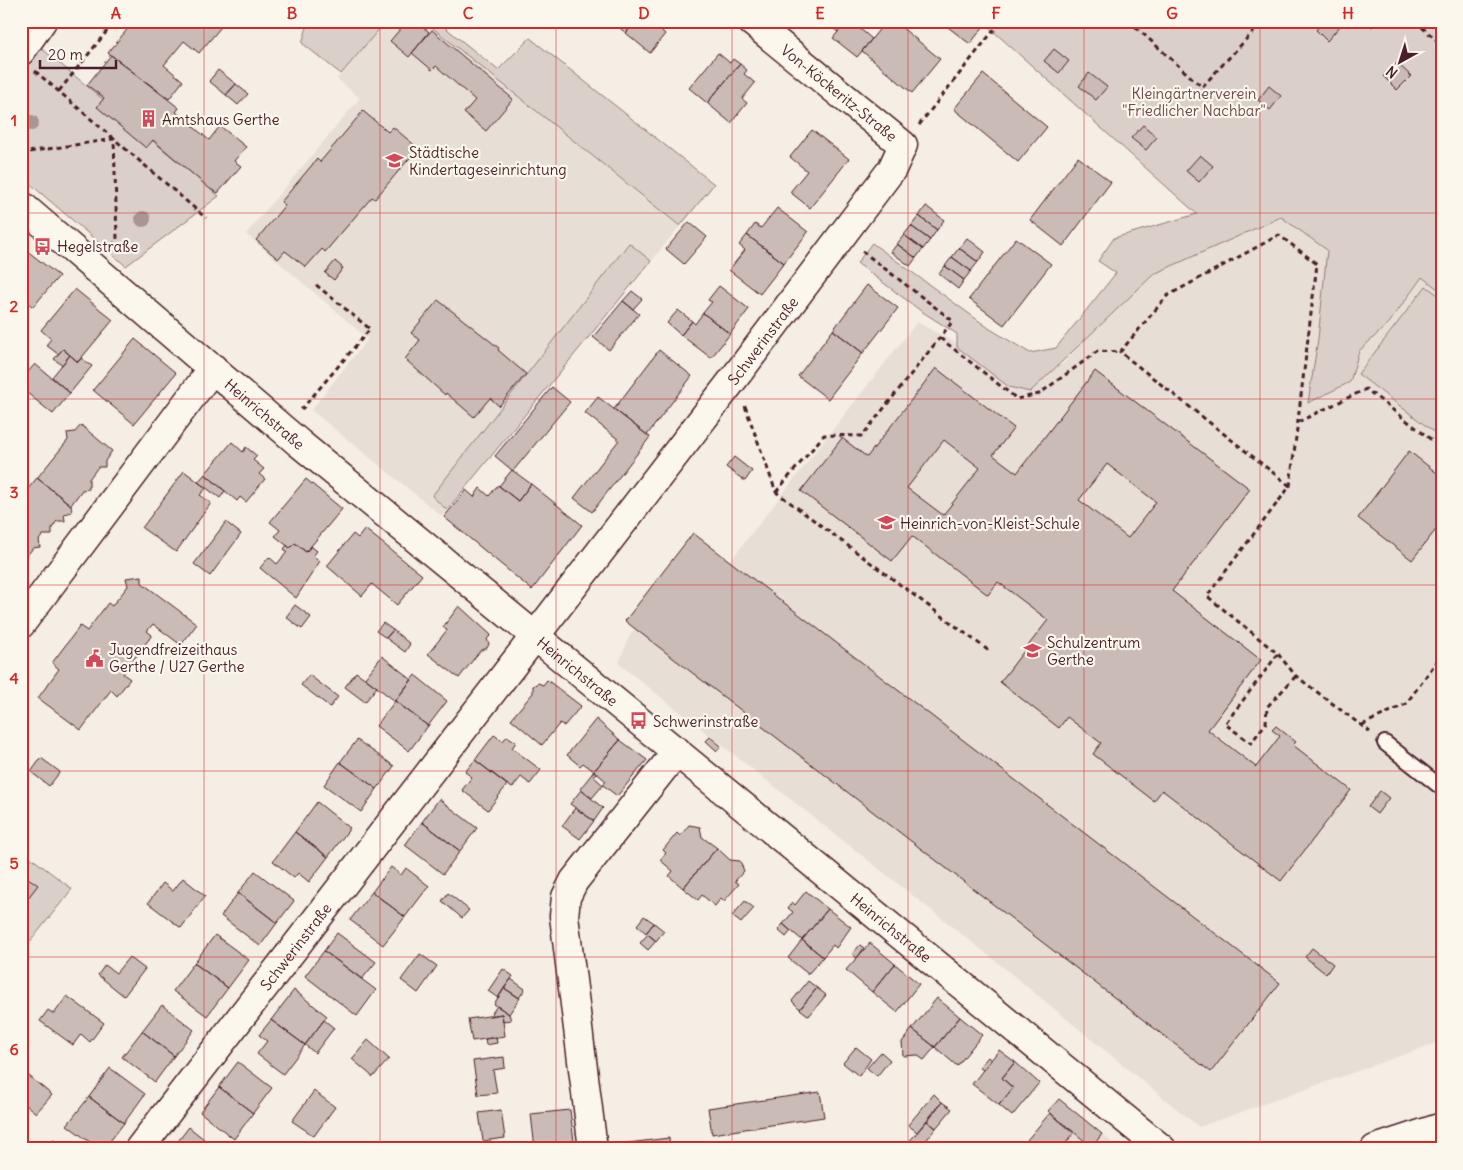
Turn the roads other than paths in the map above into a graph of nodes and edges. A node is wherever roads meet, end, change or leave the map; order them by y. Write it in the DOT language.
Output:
graph roads {
  1 [pos="42,21"];
  2 [pos="751,21"];
  3 [pos="25,58"];
  4 [pos="903,145"];
  5 [pos="21,205"];
  6 [pos="213,368"];
  7 [pos="21,624"];
  8 [pos="534,635"];
  9 [pos="1385,743"];
  10 [pos="677,751"];
  11 [pos="1442,788"];
  12 [pos="1442,1126"];
  13 [pos="139,1149"];
  14 [pos="593,1149"];
  15 [pos="1162,1149"];
  16 [pos="1376,1149"];
  1 -- 3 [label="street"];
  2 -- 4 [label="street, Von-Köckeritz-Straße"];
  4 -- 8 [label="street, Schwerinstraße"];
  5 -- 6 [label="street, Heinrichstraße"];
  6 -- 7 [label="street"];
  6 -- 8 [label="street, Heinrichstraße"];
  8 -- 10 [label="street, Heinrichstraße"];
  8 -- 13 [label="street, Schwerinstraße"];
  9 -- 11 [label="lane"];
  10 -- 14 [label="street"];
  10 -- 15 [label="street, Heinrichstraße"];
  12 -- 16 [label="street"];
}
